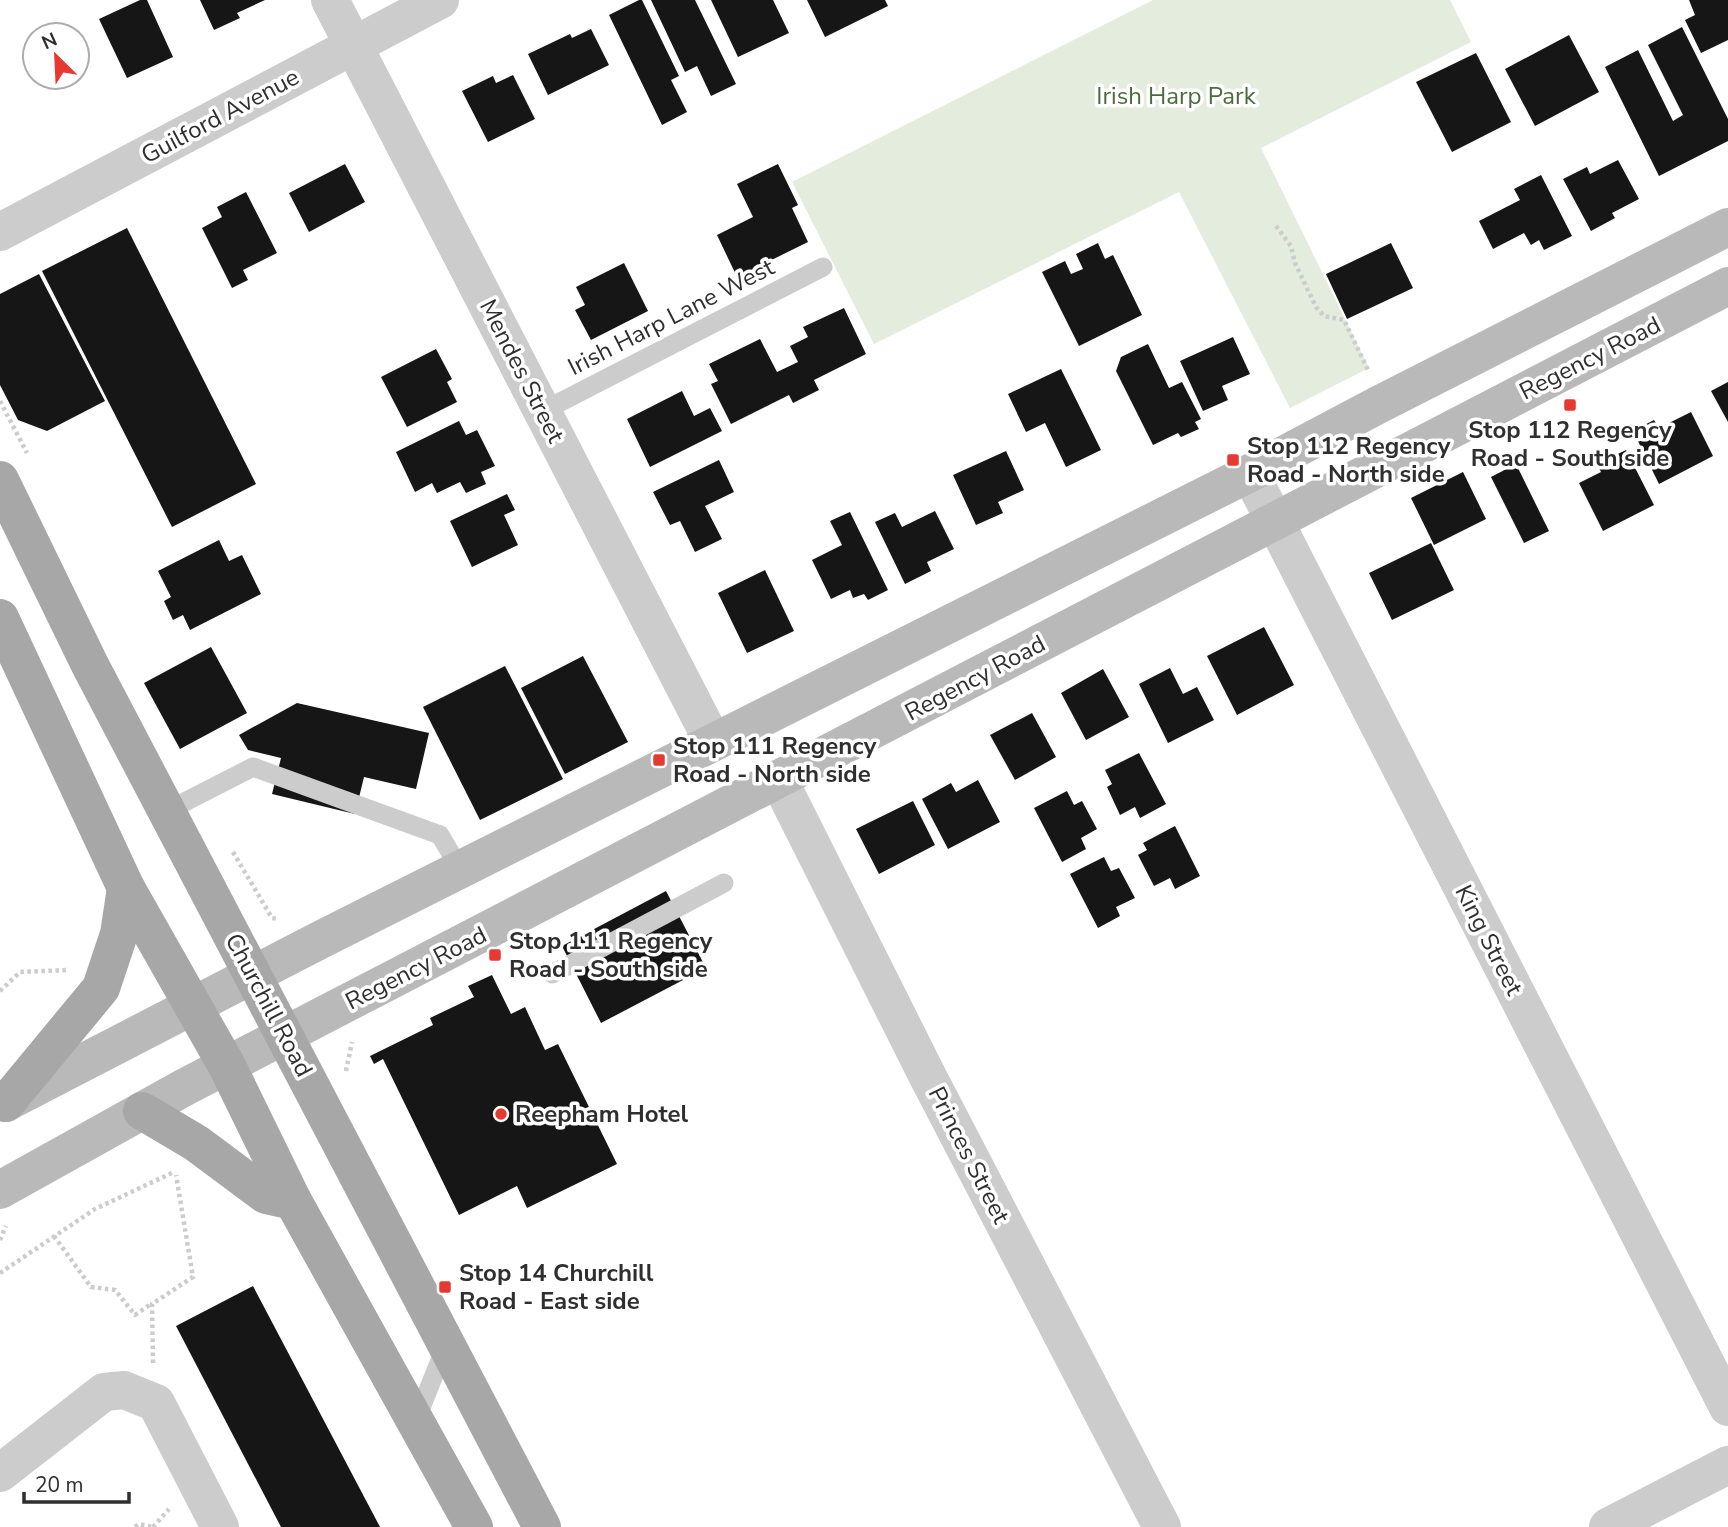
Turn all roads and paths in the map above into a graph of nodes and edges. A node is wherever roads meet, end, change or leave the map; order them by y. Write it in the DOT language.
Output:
graph roads {
  1 [pos="330,0"];
  2 [pos="440,0"];
  3 [pos="353,45"];
  4 [pos="1276,226"];
  5 [pos="1728,227"];
  6 [pos="0,232"];
  7 [pos="823,267"];
  8 [pos="1728,286"];
  9 [pos="1371,377"];
  10 [pos="0,401"];
  11 [pos="543,411"];
  12 [pos="16,471"];
  13 [pos="1250,472"];
  14 [pos="1276,522"];
  15 [pos="0,618"];
  16 [pos="713,742"];
  17 [pos="779,780"];
  18 [pos="167,811"];
  19 [pos="232,851"];
  20 [pos="461,871"];
  21 [pos="723,883"];
  22 [pos="126,888"];
  23 [pos="281,920"];
  24 [pos="74,970"];
  25 [pos="552,974"];
  26 [pos="254,976"];
  27 [pos="0,991"];
  28 [pos="193,1006"];
  29 [pos="285,1036"];
  30 [pos="227,1066"];
  31 [pos="3,1104"];
  32 [pos="142,1111"];
  33 [pos="182,1167"];
  34 [pos="175,1171"];
  35 [pos="293,1200"];
  36 [pos="4,1206"];
  37 [pos="54,1236"];
  38 [pos="0,1240"];
  39 [pos="0,1273"];
  40 [pos="152,1304"];
  41 [pos="447,1342"];
  42 [pos="153,1370"];
  43 [pos="1728,1407"];
  44 [pos="416,1420"];
  45 [pos="1728,1465"];
  46 [pos="0,1473"];
  47 [pos="135,1527"];
  48 [pos="152,1527"];
  49 [pos="220,1527"];
  50 [pos="474,1527"];
  51 [pos="542,1527"];
  52 [pos="1162,1527"];
  53 [pos="1608,1527"];
  1 -- 3 [label="street, Mendes Street"];
  2 -- 3 [label="street, Guilford Avenue"];
  3 -- 6 [label="street, Guilford Avenue"];
  3 -- 11 [label="street, Mendes Street"];
  4 -- 9 [label="path"];
  5 -- 13 [label="main road"];
  7 -- 11 [label="lane, Irish Harp Lane West"];
  8 -- 14 [label="main road, Regency Road"];
  10 -- 12 [label="path"];
  11 -- 16 [label="street, Mendes Street"];
  12 -- 18 [label="main road, Churchill Road"];
  13 -- 14 [label="street, King Street"];
  13 -- 16 [label="main road"];
  14 -- 17 [label="main road, Regency Road"];
  14 -- 43 [label="street, King Street"];
  15 -- 22 [label="main road"];
  16 -- 20 [label="main road"];
  17 -- 29 [label="main road, Regency Road"];
  17 -- 52 [label="street, Princes Street"];
  18 -- 20 [label="lane"];
  18 -- 26 [label="main road, Churchill Road"];
  19 -- 23 [label="path"];
  20 -- 26 [label="main road"];
  21 -- 25 [label="lane"];
  22 -- 28 [label="main road"];
  22 -- 31 [label="main road"];
  24 -- 27 [label="path"];
  26 -- 28 [label="main road"];
  26 -- 29 [label="main road, Churchill Road"];
  28 -- 30 [label="main road"];
  28 -- 31 [label="main road"];
  29 -- 30 [label="main road, Regency Road"];
  29 -- 41 [label="main road, Churchill Road"];
  30 -- 32 [label="main road, Regency Road"];
  30 -- 35 [label="main road"];
  32 -- 35 [label="main road"];
  32 -- 36 [label="main road, Regency Road"];
  33 -- 34 [label="path"];
  34 -- 37 [label="path"];
  34 -- 40 [label="path"];
  35 -- 44 [label="main road"];
  36 -- 38 [label="path"];
  37 -- 39 [label="path"];
  37 -- 40 [label="path"];
  40 -- 42 [label="path"];
  41 -- 44 [label="lane"];
  41 -- 51 [label="main road, Churchill Road"];
  44 -- 50 [label="main road"];
  45 -- 53 [label="street"];
  46 -- 49 [label="street"];
  47 -- 48 [label="path"];
}
